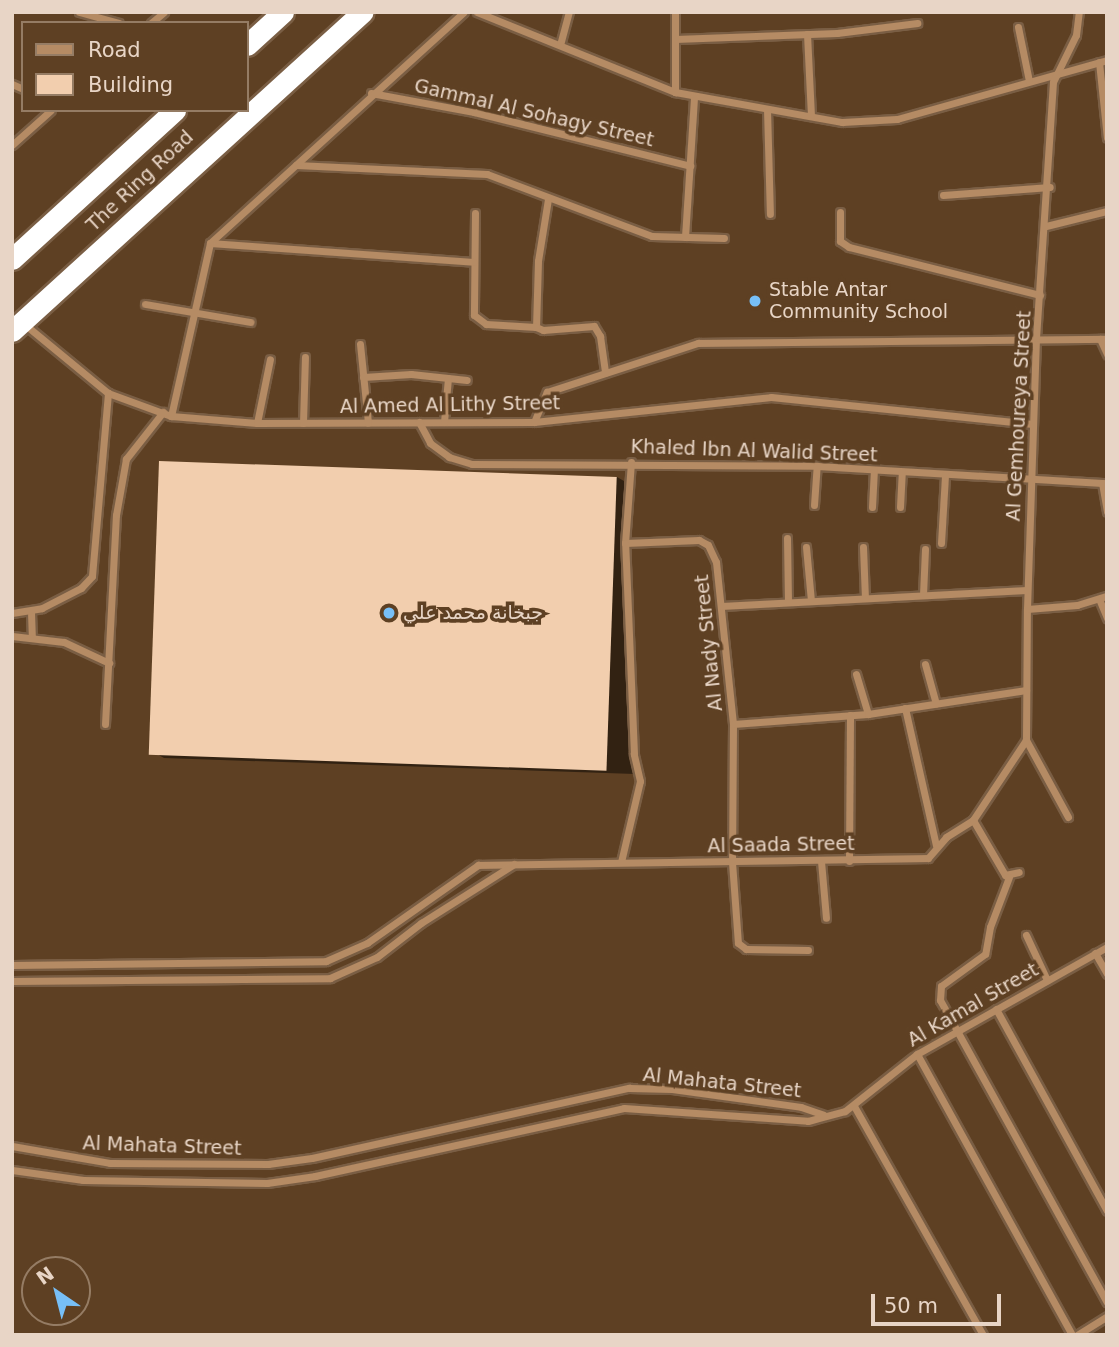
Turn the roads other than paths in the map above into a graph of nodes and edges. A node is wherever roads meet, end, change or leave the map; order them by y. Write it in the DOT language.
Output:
graph roads {
  1 [pos="79,12"];
  2 [pos="283,12"];
  3 [pos="363,12"];
  4 [pos="464,12"];
  5 [pos="477,12"];
  6 [pos="569,12"];
  7 [pos="675,12"];
  8 [pos="1079,12"];
  9 [pos="112,21"];
  10 [pos="917,23"];
  11 [pos="1018,27"];
  12 [pos="807,34"];
  13 [pos="675,39"];
  14 [pos="248,44"];
  15 [pos="560,45"];
  16 [pos="1103,61"];
  17 [pos="1055,73"];
  18 [pos="1029,81"];
  19 [pos="675,92"];
  20 [pos="370,93"];
  21 [pos="694,96"];
  22 [pos="767,109"];
  23 [pos="49,112"];
  24 [pos="173,112"];
  25 [pos="811,116"];
  26 [pos="1107,138"];
  27 [pos="12,145"];
  28 [pos="296,165"];
  29 [pos="690,166"];
  30 [pos="1050,187"];
  31 [pos="943,195"];
  32 [pos="548,199"];
  33 [pos="1106,210"];
  34 [pos="840,212"];
  35 [pos="475,213"];
  36 [pos="770,214"];
  37 [pos="1046,226"];
  38 [pos="685,237"];
  39 [pos="724,238"];
  40 [pos="210,243"];
  41 [pos="12,259"];
  42 [pos="474,262"];
  43 [pos="1040,295"];
  44 [pos="145,304"];
  45 [pos="195,313"];
  46 [pos="250,323"];
  47 [pos="17,326"];
  48 [pos="536,327"];
  49 [pos="1036,338"];
  50 [pos="1103,339"];
  51 [pos="360,344"];
  52 [pos="1107,354"];
  53 [pos="305,357"];
  54 [pos="270,359"];
  55 [pos="605,373"];
  56 [pos="363,377"];
  57 [pos="447,378"];
  58 [pos="467,380"];
  59 [pos="108,393"];
  60 [pos="163,412"];
  61 [pos="171,416"];
  62 [pos="368,422"];
  63 [pos="419,422"];
  64 [pos="444,422"];
  65 [pos="534,422"];
  66 [pos="257,423"];
  67 [pos="303,423"];
  68 [pos="1033,424"];
  69 [pos="631,462"];
  70 [pos="817,466"];
  71 [pos="874,470"];
  72 [pos="902,472"];
  73 [pos="945,475"];
  74 [pos="1031,482"];
  75 [pos="1104,483"];
  76 [pos="814,505"];
  77 [pos="872,507"];
  78 [pos="900,507"];
  79 [pos="1107,512"];
  80 [pos="787,538"];
  81 [pos="625,543"];
  82 [pos="942,543"];
  83 [pos="806,547"];
  84 [pos="863,547"];
  85 [pos="925,549"];
  86 [pos="1027,590"];
  87 [pos="923,595"];
  88 [pos="865,598"];
  89 [pos="1103,598"];
  90 [pos="811,601"];
  91 [pos="788,602"];
  92 [pos="721,606"];
  93 [pos="1027,609"];
  94 [pos="31,611"];
  95 [pos="12,613"];
  96 [pos="1107,618"];
  97 [pos="12,636"];
  98 [pos="32,637"];
  99 [pos="109,663"];
  100 [pos="925,664"];
  101 [pos="856,674"];
  102 [pos="1026,690"];
  103 [pos="936,704"];
  104 [pos="905,709"];
  105 [pos="868,714"];
  106 [pos="850,715"];
  107 [pos="105,724"];
  108 [pos="733,724"];
  109 [pos="1026,740"];
  110 [pos="1068,817"];
  111 [pos="973,820"];
  112 [pos="936,846"];
  113 [pos="821,861"];
  114 [pos="849,861"];
  115 [pos="621,862"];
  116 [pos="732,862"];
  117 [pos="516,863"];
  118 [pos="1019,872"];
  119 [pos="1009,877"];
  120 [pos="413,911"];
  121 [pos="826,918"];
  122 [pos="421,923"];
  123 [pos="1026,936"];
  124 [pos="1107,947"];
  125 [pos="808,950"];
  126 [pos="1095,953"];
  127 [pos="12,965"];
  128 [pos="1107,974"];
  129 [pos="12,981"];
  130 [pos="1047,981"];
  131 [pos="996,1009"];
  132 [pos="956,1031"];
  133 [pos="917,1054"];
  134 [pos="854,1106"];
  135 [pos="824,1115"];
  136 [pos="12,1146"];
  137 [pos="12,1170"];
  138 [pos="1107,1210"];
  139 [pos="1107,1302"];
  140 [pos="1107,1316"];
  141 [pos="983,1335"];
  142 [pos="1074,1335"];
  1 -- 9 [label="street"];
  2 -- 14 [label="highway"];
  3 -- 47 [label="highway, The Ring Road"];
  4 -- 20 [label="street"];
  5 -- 15 [label="street"];
  6 -- 15 [label="street"];
  7 -- 13 [label="street"];
  8 -- 17 [label="street, Al Gemhoureya Street"];
  10 -- 12 [label="street"];
  11 -- 18 [label="street"];
  12 -- 13 [label="street"];
  12 -- 25 [label="street"];
  13 -- 19 [label="street"];
  15 -- 19 [label="street"];
  16 -- 17 [label="street"];
  16 -- 26 [label="street"];
  17 -- 18 [label="street"];
  17 -- 30 [label="street, Al Gemhoureya Street"];
  18 -- 25 [label="street"];
  19 -- 21 [label="street"];
  20 -- 28 [label="street"];
  20 -- 29 [label="street, Gammal Al Sohagy Street"];
  21 -- 22 [label="street"];
  21 -- 29 [label="street"];
  22 -- 25 [label="street"];
  22 -- 36 [label="street"];
  23 -- 27 [label="street"];
  24 -- 41 [label="highway, The Ring Road"];
  28 -- 32 [label="street"];
  28 -- 40 [label="street"];
  29 -- 38 [label="street"];
  30 -- 31 [label="street"];
  30 -- 37 [label="street, Al Gemhoureya Street"];
  32 -- 38 [label="street"];
  32 -- 48 [label="street"];
  33 -- 37 [label="street"];
  34 -- 43 [label="street"];
  35 -- 42 [label="street"];
  37 -- 43 [label="street, Al Gemhoureya Street"];
  38 -- 39 [label="street"];
  40 -- 42 [label="street"];
  40 -- 45 [label="street"];
  42 -- 48 [label="street"];
  43 -- 49 [label="street, Al Gemhoureya Street"];
  44 -- 45 [label="street"];
  45 -- 46 [label="street"];
  45 -- 61 [label="street"];
  47 -- 59 [label="street, Al Amed Al Lithy Street"];
  48 -- 55 [label="street"];
  49 -- 50 [label="street"];
  49 -- 55 [label="street"];
  49 -- 68 [label="street, Al Gemhoureya Street"];
  50 -- 52 [label="street"];
  51 -- 56 [label="street"];
  53 -- 67 [label="street"];
  54 -- 66 [label="street"];
  55 -- 65 [label="street"];
  56 -- 57 [label="street"];
  56 -- 62 [label="street"];
  57 -- 58 [label="street"];
  57 -- 64 [label="street"];
  59 -- 60 [label="street, Al Amed Al Lithy Street"];
  59 -- 94 [label="street"];
  60 -- 61 [label="street, Al Amed Al Lithy Street"];
  60 -- 99 [label="street"];
  61 -- 66 [label="street, Al Amed Al Lithy Street"];
  62 -- 63 [label="street, Al Amed Al Lithy Street"];
  62 -- 67 [label="street, Al Amed Al Lithy Street"];
  63 -- 64 [label="street, Al Amed Al Lithy Street"];
  63 -- 69 [label="street, Khaled Ibn Al Walid Street"];
  64 -- 65 [label="street, Al Amed Al Lithy Street"];
  65 -- 68 [label="street, Al Amed Al Lithy Street"];
  66 -- 67 [label="street, Al Amed Al Lithy Street"];
  68 -- 74 [label="street, Al Gemhoureya Street"];
  69 -- 70 [label="street, Khaled Ibn Al Walid Street"];
  69 -- 81 [label="street"];
  70 -- 71 [label="street, Khaled Ibn Al Walid Street"];
  70 -- 76 [label="street"];
  71 -- 72 [label="street, Khaled Ibn Al Walid Street"];
  71 -- 77 [label="street"];
  72 -- 73 [label="street, Khaled Ibn Al Walid Street"];
  72 -- 78 [label="street"];
  73 -- 74 [label="street, Khaled Ibn Al Walid Street"];
  73 -- 82 [label="street"];
  74 -- 75 [label="street, Khaled Ibn Al Walid Street"];
  74 -- 86 [label="street, Al Gemhoureya Street"];
  75 -- 79 [label="street"];
  80 -- 91 [label="street"];
  81 -- 92 [label="street, Al Nady Street"];
  81 -- 115 [label="street"];
  83 -- 90 [label="street"];
  84 -- 88 [label="street"];
  85 -- 87 [label="street"];
  86 -- 87 [label="street"];
  86 -- 93 [label="street, Al Gemhoureya Street"];
  87 -- 88 [label="street"];
  88 -- 90 [label="street"];
  89 -- 93 [label="street"];
  89 -- 96 [label="street"];
  90 -- 91 [label="street"];
  91 -- 92 [label="street"];
  92 -- 108 [label="street, Al Nady Street"];
  93 -- 102 [label="street, Al Gemhoureya Street"];
  94 -- 95 [label="street"];
  94 -- 98 [label="street"];
  97 -- 98 [label="street"];
  98 -- 99 [label="street"];
  99 -- 107 [label="street"];
  100 -- 103 [label="street"];
  101 -- 105 [label="street"];
  102 -- 103 [label="street"];
  102 -- 109 [label="street, Al Gemhoureya Street"];
  103 -- 104 [label="street"];
  104 -- 105 [label="street"];
  104 -- 112 [label="street"];
  105 -- 106 [label="street"];
  106 -- 108 [label="street"];
  106 -- 114 [label="street"];
  108 -- 116 [label="street, Al Nady Street"];
  109 -- 110 [label="street, Al Gemhoureya Street"];
  109 -- 111 [label="street, Al Saada Street"];
  111 -- 112 [label="street, Al Saada Street"];
  111 -- 119 [label="street"];
  112 -- 114 [label="street, Al Saada Street"];
  113 -- 114 [label="street, Al Saada Street"];
  113 -- 116 [label="street, Al Saada Street"];
  113 -- 121 [label="street"];
  115 -- 116 [label="street, Al Saada Street"];
  115 -- 117 [label="street, Al Saada Street"];
  116 -- 125 [label="street, Al Nady Street"];
  117 -- 120 [label="street, Al Saada Street"];
  117 -- 122 [label="street"];
  118 -- 119 [label="street"];
  119 -- 132 [label="street"];
  120 -- 122 [label="street"];
  120 -- 127 [label="street"];
  122 -- 129 [label="street"];
  123 -- 130 [label="street"];
  124 -- 126 [label="street, Al Kamal Street"];
  126 -- 128 [label="street"];
  126 -- 130 [label="street, Al Kamal Street"];
  130 -- 131 [label="street, Al Kamal Street"];
  131 -- 132 [label="street, Al Kamal Street"];
  131 -- 138 [label="street"];
  132 -- 133 [label="street, Al Kamal Street"];
  132 -- 139 [label="street"];
  133 -- 134 [label="street, Al Kamal Street"];
  133 -- 142 [label="street"];
  134 -- 135 [label="street, Al Kamal Street"];
  134 -- 141 [label="street"];
  135 -- 136 [label="street, Al Mahata Street"];
  135 -- 137 [label="street, Al Mahata Street"];
  140 -- 142 [label="street"];
}
